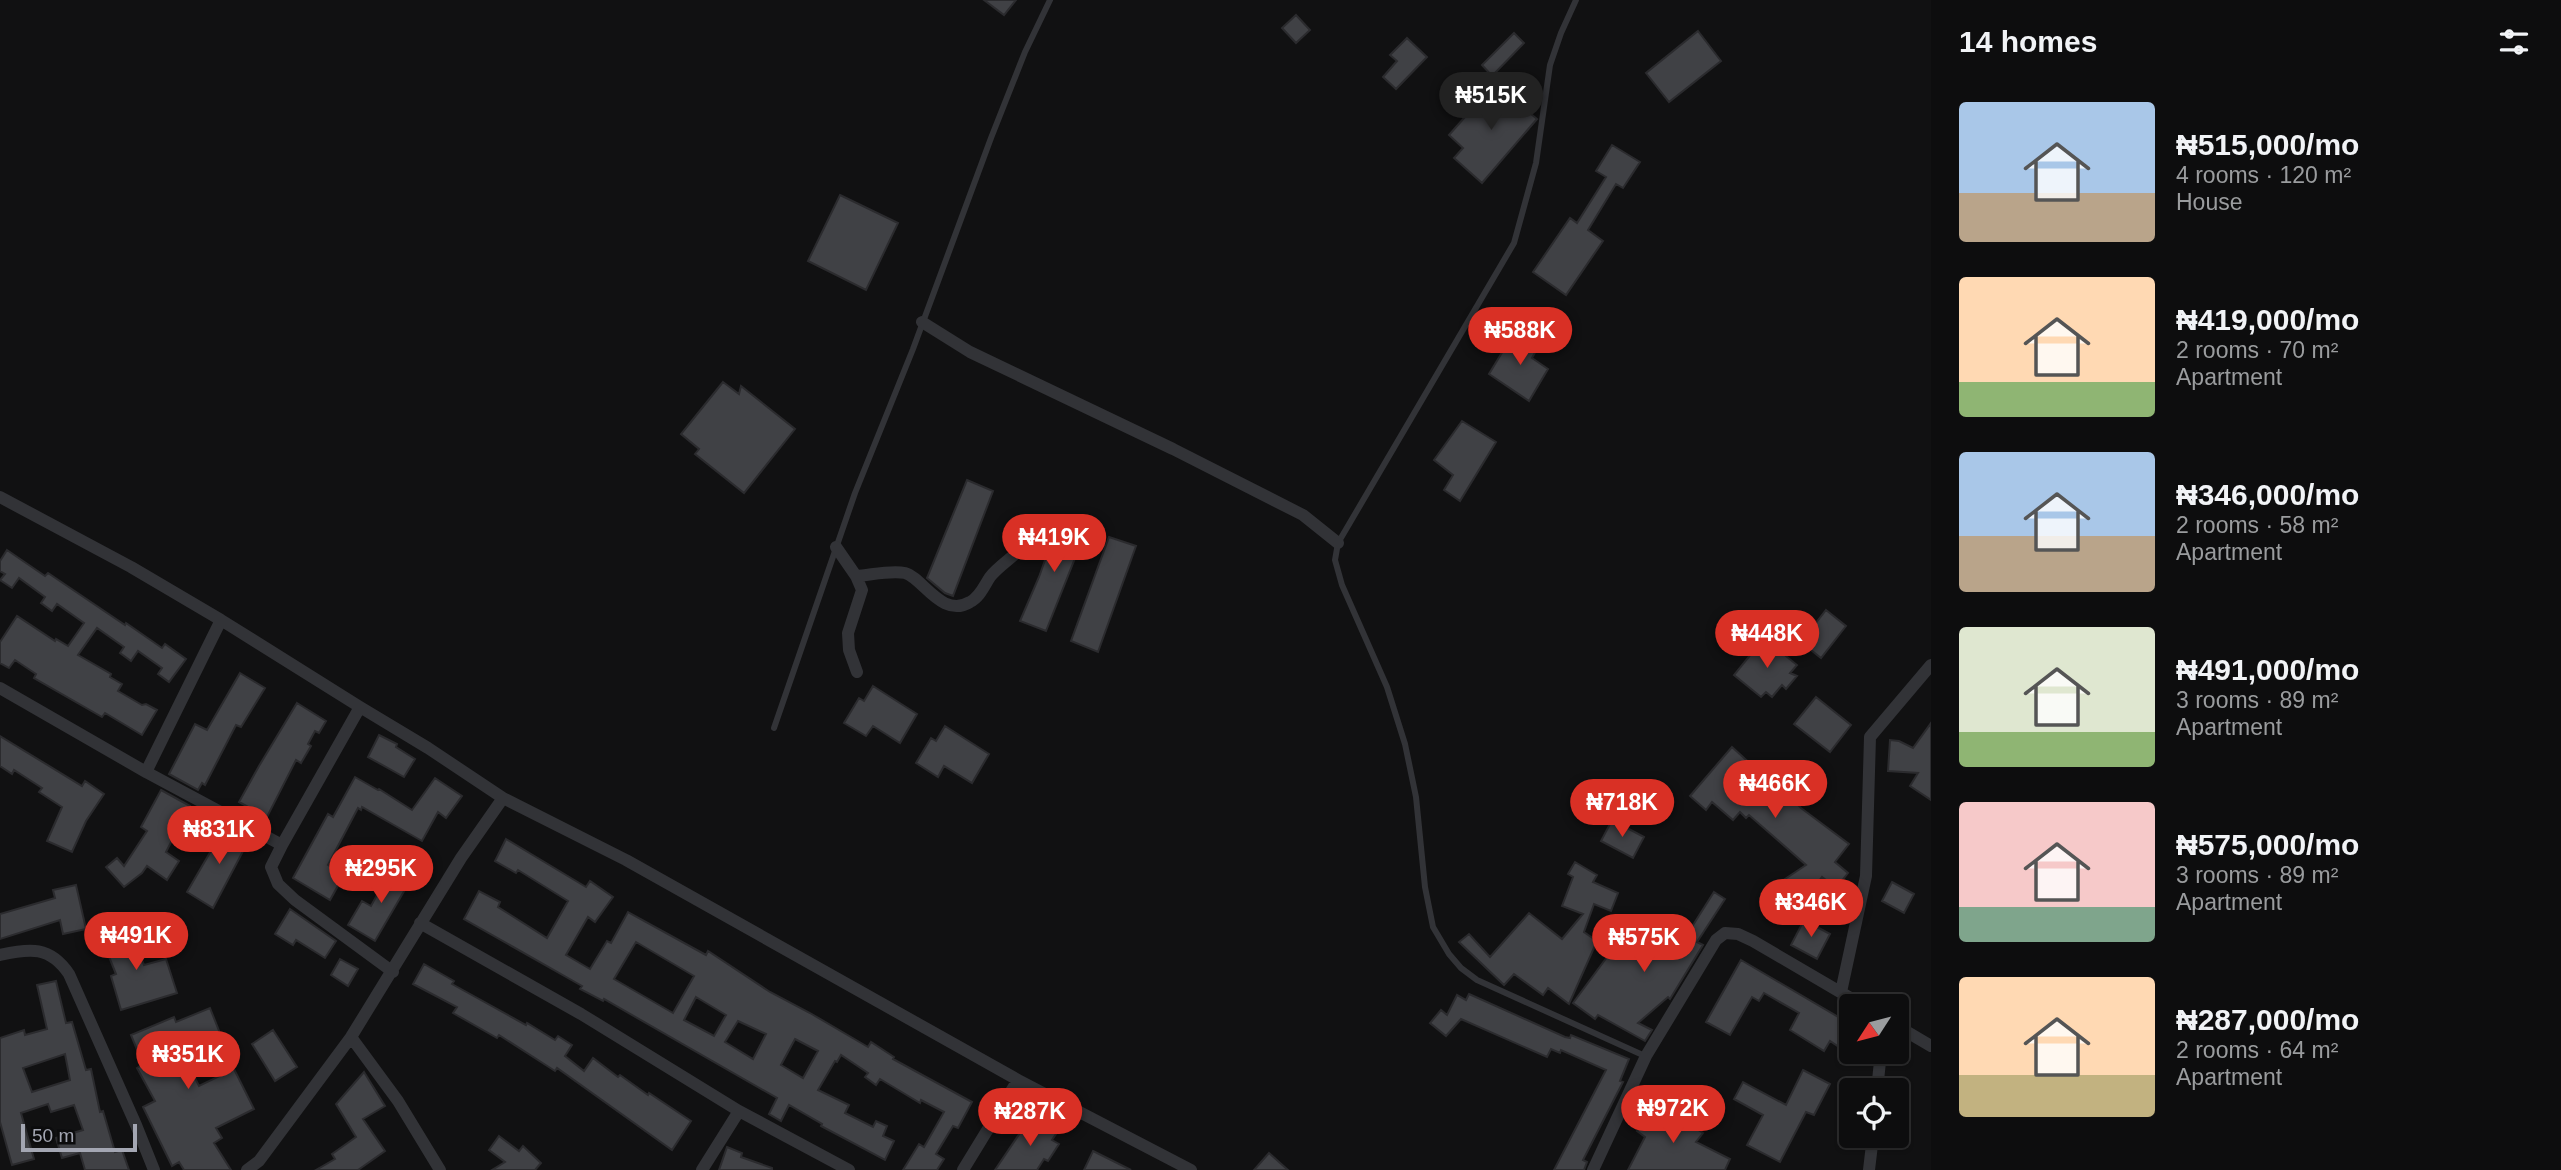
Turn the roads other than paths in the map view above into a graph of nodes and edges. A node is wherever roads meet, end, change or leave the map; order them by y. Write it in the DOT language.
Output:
graph roads {
  1 [pos="1050,0"];
  2 [pos="1576,0"];
  3 [pos="922,322"];
  4 [pos="0,497"];
  5 [pos="1338,543"];
  6 [pos="836,547"];
  7 [pos="1014,555"];
  8 [pos="856,576"];
  9 [pos="221,620"];
  10 [pos="1931,666"];
  11 [pos="858,672"];
  12 [pos="0,688"];
  13 [pos="360,707"];
  14 [pos="774,728"];
  15 [pos="146,772"];
  16 [pos="503,798"];
  17 [pos="282,845"];
  18 [pos="420,923"];
  19 [pos="0,955"];
  20 [pos="393,972"];
  21 [pos="1841,992"];
  22 [pos="1844,994"];
  23 [pos="1909,1033"];
  24 [pos="352,1038"];
  25 [pos="1931,1046"];
  26 [pos="1646,1056"];
  27 [pos="1018,1080"];
  28 [pos="739,1111"];
  29 [pos="1872,1148"];
  30 [pos="261,1165"];
  31 [pos="154,1170"];
  32 [pos="247,1170"];
  33 [pos="440,1170"];
  34 [pos="702,1170"];
  35 [pos="849,1170"];
  36 [pos="963,1170"];
  37 [pos="1191,1170"];
  38 [pos="1593,1170"];
  39 [pos="1870,1170"];
  1 -- 3 [label="lane"];
  2 -- 5 [label="lane"];
  3 -- 5 [label="street"];
  3 -- 6 [label="lane"];
  4 -- 9 [label="street"];
  5 -- 26 [label="lane"];
  6 -- 8 [label="street"];
  6 -- 14 [label="lane"];
  7 -- 8 [label="street"];
  8 -- 11 [label="street"];
  9 -- 13 [label="street"];
  9 -- 15 [label="street"];
  10 -- 21 [label="street"];
  12 -- 15 [label="street"];
  13 -- 16 [label="street"];
  13 -- 17 [label="street"];
  15 -- 17 [label="street"];
  16 -- 18 [label="street"];
  16 -- 27 [label="street"];
  17 -- 20 [label="street"];
  18 -- 20 [label="street"];
  18 -- 28 [label="street"];
  19 -- 31 [label="street"];
  20 -- 24 [label="street"];
  21 -- 22 [label="street"];
  21 -- 26 [label="street"];
  23 -- 25 [label="street"];
  24 -- 30 [label="street"];
  24 -- 33 [label="street"];
  26 -- 38 [label="street"];
  27 -- 36 [label="street"];
  27 -- 37 [label="street"];
  28 -- 34 [label="street"];
  28 -- 35 [label="street"];
  29 -- 39 [label="street"];
  30 -- 32 [label="street"];
}
